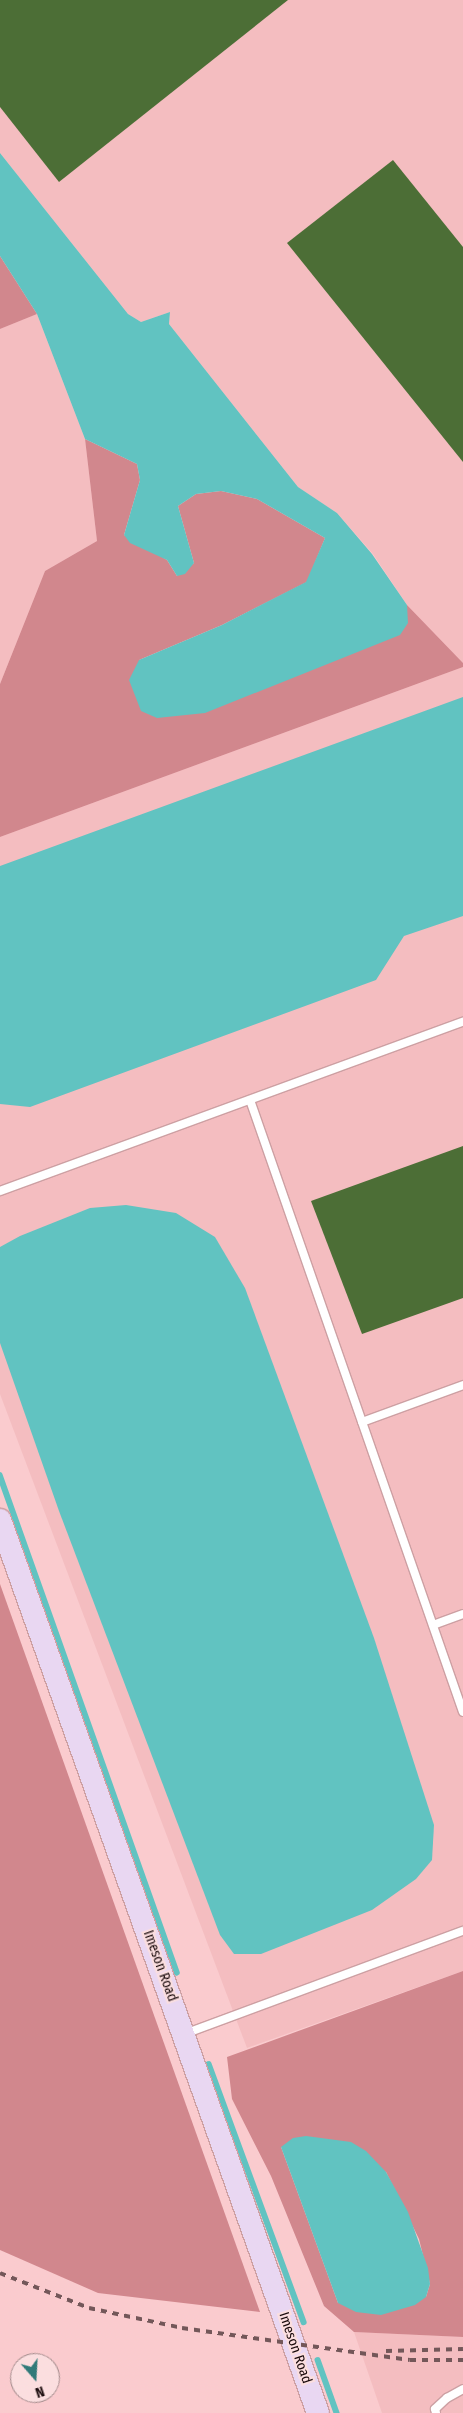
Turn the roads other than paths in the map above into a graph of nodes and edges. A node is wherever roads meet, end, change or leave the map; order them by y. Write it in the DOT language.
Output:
graph roads {
  1 [pos="463,1022"];
  2 [pos="250,1100"];
  3 [pos="0,1191"];
  4 [pos="463,1386"];
  5 [pos="362,1422"];
  6 [pos="0,1520"];
  7 [pos="463,1614"];
  8 [pos="432,1625"];
  9 [pos="463,1712"];
  10 [pos="463,1931"];
  11 [pos="184,2034"];
  12 [pos="463,2389"];
  13 [pos="318,2413"];
  14 [pos="436,2413"];
  1 -- 2 [label="lane"];
  2 -- 3 [label="lane"];
  2 -- 5 [label="lane"];
  4 -- 5 [label="lane"];
  5 -- 8 [label="lane"];
  6 -- 11 [label="street, Imeson Road"];
  7 -- 8 [label="lane"];
  8 -- 9 [label="lane"];
  10 -- 11 [label="lane"];
  11 -- 13 [label="street, Imeson Road"];
  12 -- 14 [label="lane"];
}
